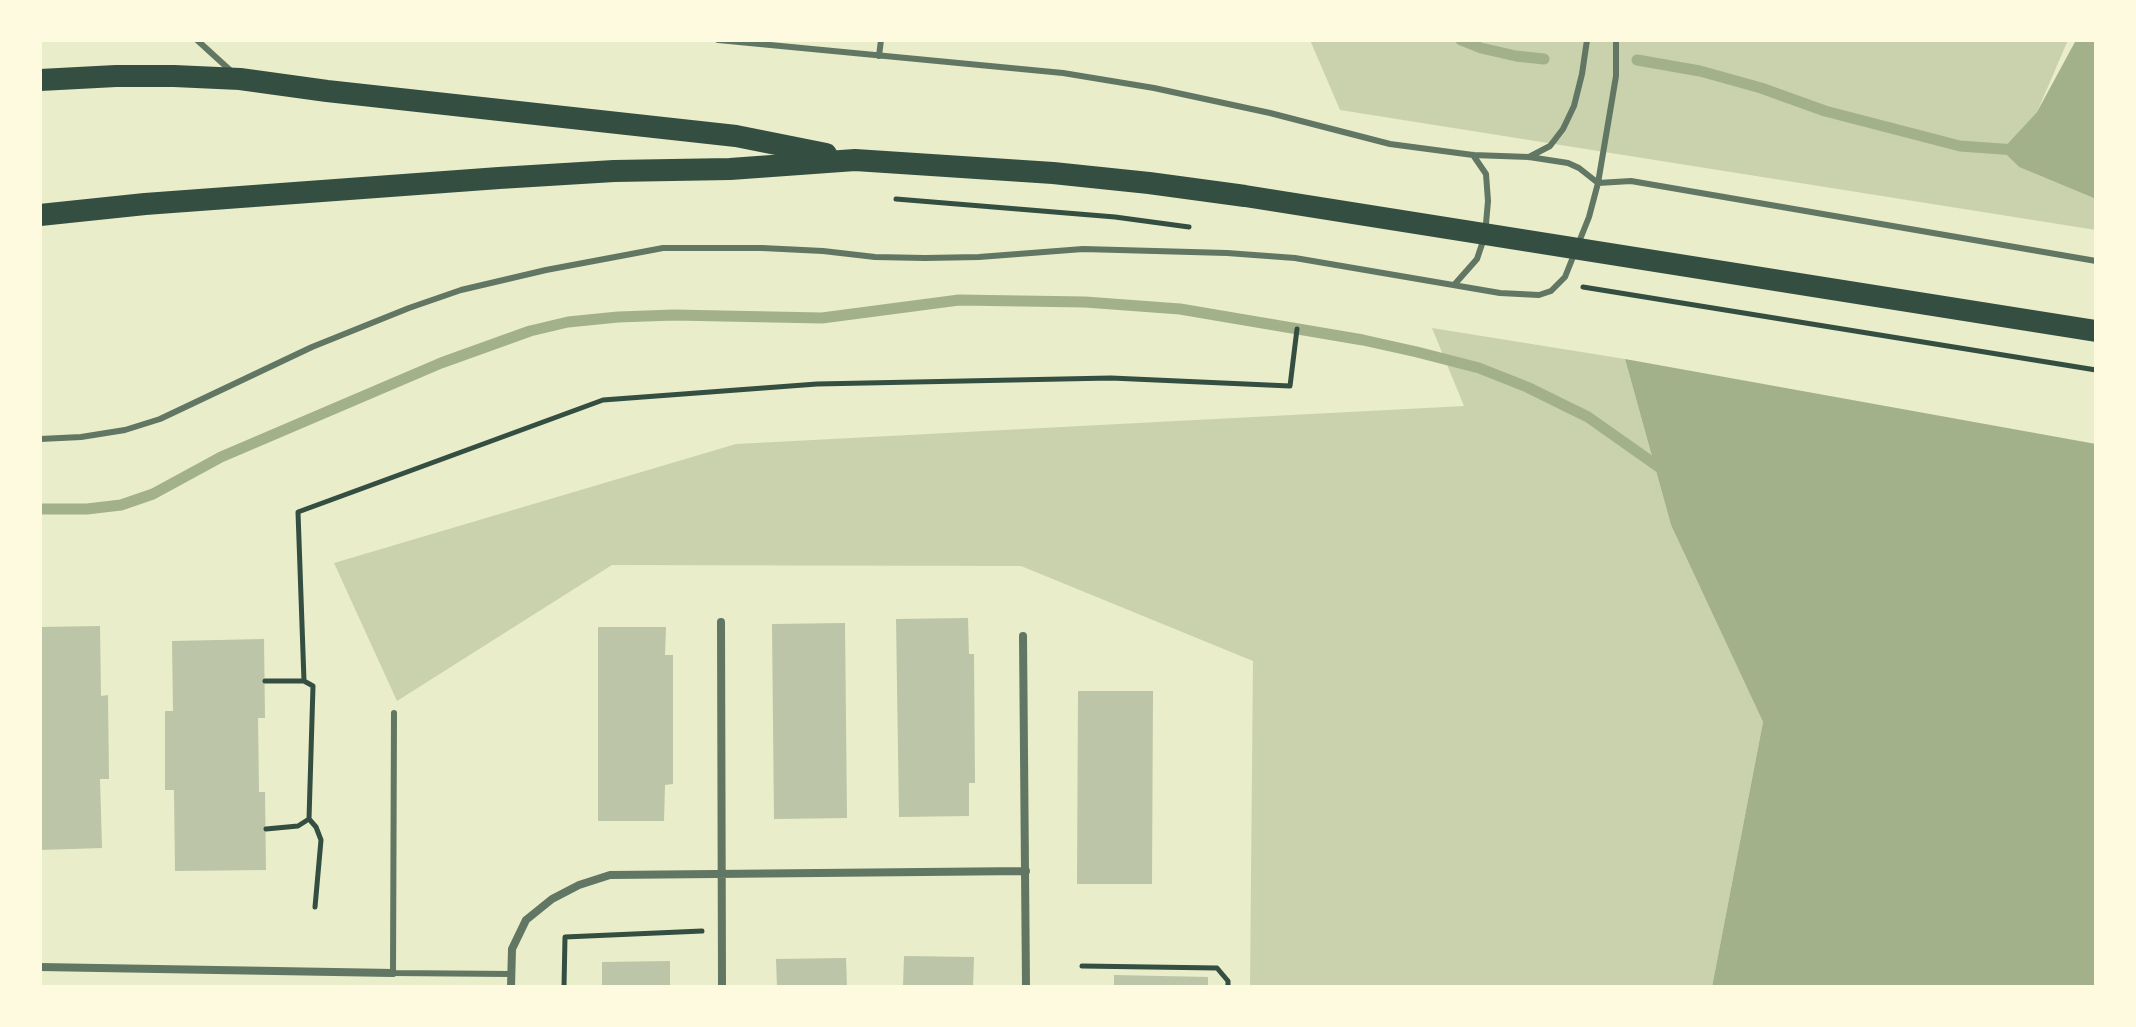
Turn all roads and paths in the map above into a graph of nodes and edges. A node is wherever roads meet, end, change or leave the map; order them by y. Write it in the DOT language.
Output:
graph roads {
  1 [pos="197,40"];
  2 [pos="718,40"];
  3 [pos="881,40"];
  4 [pos="1587,40"];
  5 [pos="1616,40"];
  6 [pos="879,56"];
  7 [pos="240,79"];
  8 [pos="40,80"];
  9 [pos="1473,155"];
  10 [pos="1529,157"];
  11 [pos="855,160"];
  12 [pos="1598,183"];
  13 [pos="40,215"];
  14 [pos="2096,261"];
  15 [pos="1453,285"];
  16 [pos="1297,329"];
  17 [pos="2096,331"];
  18 [pos="40,439"];
  19 [pos="721,622"];
  20 [pos="1023,636"];
  21 [pos="265,681"];
  22 [pos="304,681"];
  23 [pos="394,713"];
  24 [pos="309,819"];
  25 [pos="266,829"];
  26 [pos="1026,871"];
  27 [pos="723,874"];
  28 [pos="315,907"];
  29 [pos="723,931"];
  30 [pos="1082,966"];
  31 [pos="40,967"];
  32 [pos="393,973"];
  33 [pos="511,974"];
  34 [pos="511,987"];
  35 [pos="564,987"];
  36 [pos="722,987"];
  37 [pos="1026,987"];
  38 [pos="1228,987"];
  1 -- 7 [label="lane"];
  2 -- 6 [label="lane"];
  3 -- 6 [label="lane"];
  4 -- 10 [label="lane"];
  5 -- 12 [label="lane"];
  6 -- 9 [label="lane"];
  7 -- 8 [label="highway"];
  7 -- 11 [label="highway"];
  9 -- 10 [label="lane"];
  9 -- 15 [label="lane"];
  10 -- 12 [label="lane"];
  11 -- 13 [label="highway"];
  11 -- 17 [label="highway"];
  12 -- 14 [label="lane"];
  12 -- 15 [label="lane"];
  15 -- 18 [label="lane"];
  16 -- 22 [label="path"];
  19 -- 27 [label="street"];
  20 -- 26 [label="street"];
  21 -- 22 [label="path"];
  22 -- 24 [label="path"];
  23 -- 32 [label="lane"];
  24 -- 25 [label="path"];
  24 -- 28 [label="path"];
  26 -- 27 [label="street"];
  26 -- 37 [label="street"];
  27 -- 29 [label="street"];
  27 -- 33 [label="street"];
  29 -- 35 [label="path"];
  29 -- 36 [label="street"];
  30 -- 38 [label="path"];
  31 -- 32 [label="street"];
  32 -- 33 [label="lane"];
  33 -- 34 [label="street"];
}
